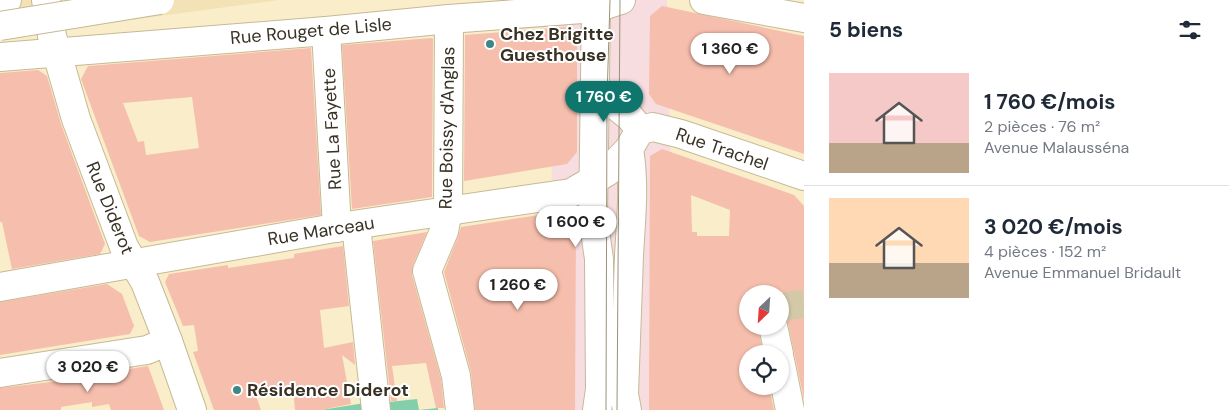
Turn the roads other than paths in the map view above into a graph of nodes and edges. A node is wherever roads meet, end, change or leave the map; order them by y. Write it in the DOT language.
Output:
graph roads {
  1 [pos="7,0"];
  2 [pos="46,0"];
  3 [pos="160,0"];
  4 [pos="704,0"];
  5 [pos="0,1"];
  6 [pos="608,4"];
  7 [pos="804,18"];
  8 [pos="449,19"];
  9 [pos="0,26"];
  10 [pos="326,31"];
  11 [pos="57,53"];
  12 [pos="0,57"];
  13 [pos="595,90"];
  14 [pos="634,139"];
  15 [pos="804,176"];
  16 [pos="593,181"];
  17 [pos="448,211"];
  18 [pos="347,226"];
  19 [pos="133,263"];
  20 [pos="0,287"];
  21 [pos="168,341"];
  22 [pos="0,373"];
  23 [pos="787,395"];
  24 [pos="192,410"];
  25 [pos="376,410"];
  26 [pos="460,410"];
  27 [pos="597,410"];
  28 [pos="627,410"];
  29 [pos="790,410"];
  1 -- 5 [label="main road"];
  2 -- 11 [label="main road, Rue Diderot"];
  3 -- 9 [label="main road, bridge"];
  4 -- 7 [label="main road"];
  6 -- 8 [label="main road, Rue Rouget de Lisle"];
  6 -- 13 [label="main road"];
  8 -- 10 [label="main road, Rue Rouget de Lisle"];
  8 -- 17 [label="main road, Rue Boissy d'Anglas"];
  10 -- 11 [label="main road, Rue Rouget de Lisle"];
  10 -- 18 [label="main road, Rue La Fayette"];
  11 -- 12 [label="main road, Rue Rouget de Lisle"];
  11 -- 19 [label="main road, Rue Diderot"];
  13 -- 14 [label="main road"];
  13 -- 16 [label="main road"];
  14 -- 15 [label="main road, Rue Trachel"];
  14 -- 16 [label="main road, Rue Marceau"];
  14 -- 28 [label="main road"];
  16 -- 17 [label="main road, Rue Marceau"];
  16 -- 27 [label="main road"];
  17 -- 18 [label="main road, Rue Marceau"];
  17 -- 26 [label="main road, Rue Boissy d'Anglas"];
  18 -- 19 [label="main road, Rue Marceau"];
  18 -- 25 [label="main road, Rue La Fayette"];
  19 -- 20 [label="main road, Rue Marceau"];
  19 -- 21 [label="main road, Rue Diderot"];
  21 -- 22 [label="main road"];
  21 -- 24 [label="main road, Rue Diderot"];
  23 -- 29 [label="main road"];
}
